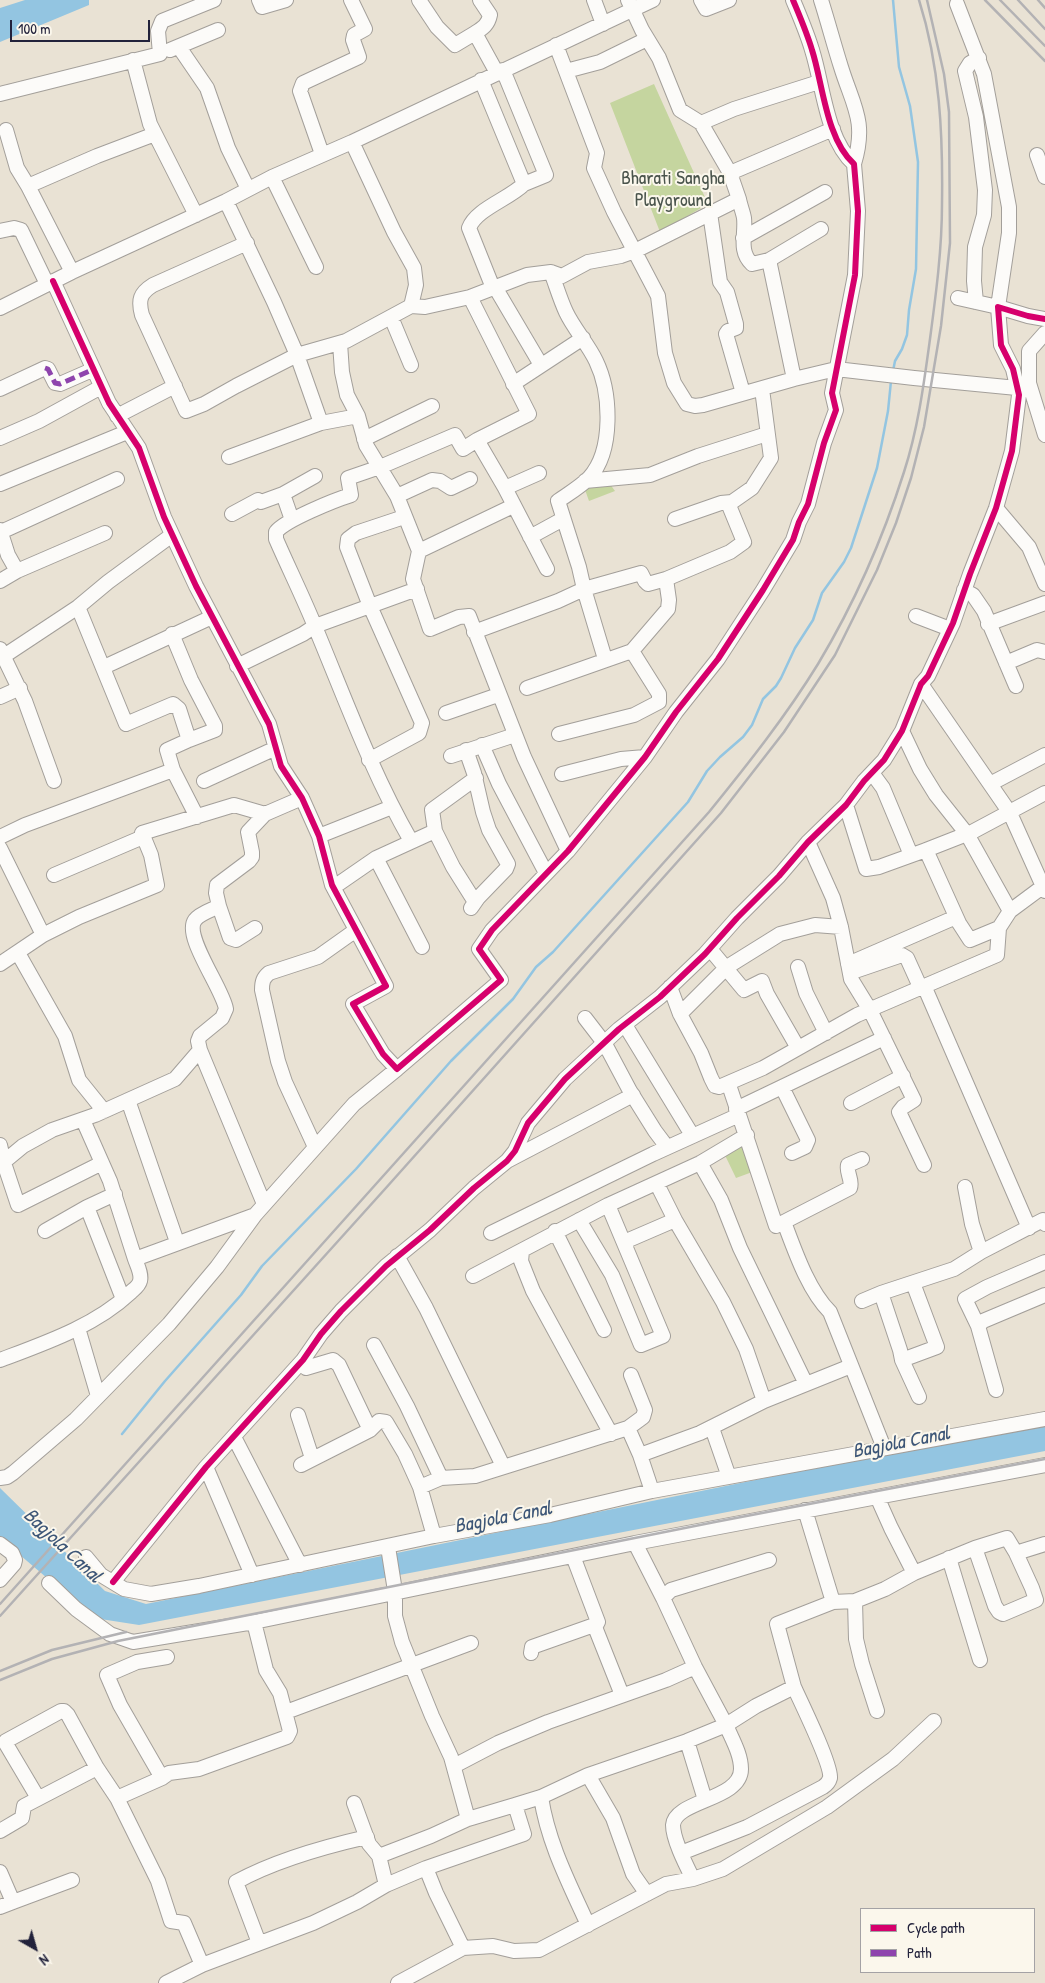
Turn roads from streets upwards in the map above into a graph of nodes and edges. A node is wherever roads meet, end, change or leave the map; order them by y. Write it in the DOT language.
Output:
graph roads {
  1 [pos="214,0"];
  2 [pos="259,0"];
  3 [pos="286,0"];
  4 [pos="351,0"];
  5 [pos="420,0"];
  6 [pos="480,0"];
  7 [pos="594,0"];
  8 [pos="653,0"];
  9 [pos="701,0"];
  10 [pos="729,0"];
  11 [pos="793,0"];
  12 [pos="821,0"];
  13 [pos="957,4"];
  14 [pos="630,5"];
  15 [pos="603,24"];
  16 [pos="218,30"];
  17 [pos="474,33"];
  18 [pos="647,39"];
  19 [pos="556,46"];
  20 [pos="179,47"];
  21 [pos="160,54"];
  22 [pos="979,58"];
  23 [pos="133,60"];
  24 [pos="500,71"];
  25 [pos="566,71"];
  26 [pos="480,80"];
  27 [pos="819,82"];
  28 [pos="0,94"];
  29 [pos="701,124"];
  30 [pos="833,129"];
  31 [pos="6,130"];
  32 [pos="155,134"];
  33 [pos="352,142"];
  34 [pos="322,154"];
  35 [pos="1037,155"];
  36 [pos="854,164"];
  37 [pos="730,173"];
  38 [pos="272,177"];
  39 [pos="1045,177"];
  40 [pos="524,184"];
  41 [pos="28,186"];
  42 [pos="248,189"];
  43 [pos="825,192"];
  44 [pos="739,199"];
  45 [pos="226,201"];
  46 [pos="710,213"];
  47 [pos="196,215"];
  48 [pos="820,229"];
  49 [pos="0,231"];
  50 [pos="743,238"];
  51 [pos="247,243"];
  52 [pos="635,251"];
  53 [pos="769,260"];
  54 [pos="316,266"];
  55 [pos="72,272"];
  56 [pos="551,272"];
  57 [pos="50,283"];
  58 [pos="494,288"];
  59 [pos="470,297"];
  60 [pos="958,298"];
  61 [pos="976,302"];
  62 [pos="411,306"];
  63 [pos="998,307"];
  64 [pos="0,308"];
  65 [pos="391,317"];
  66 [pos="1045,319"];
  67 [pos="1045,333"];
  68 [pos="583,338"];
  69 [pos="340,343"];
  70 [pos="297,355"];
  71 [pos="411,365"];
  72 [pos="541,365"];
  73 [pos="836,369"];
  74 [pos="92,370"];
  75 [pos="794,378"];
  76 [pos="513,384"];
  77 [pos="175,386"];
  78 [pos="101,387"];
  79 [pos="1017,388"];
  80 [pos="0,389"];
  81 [pos="762,389"];
  82 [pos="1038,391"];
  83 [pos="743,393"];
  84 [pos="432,406"];
  85 [pos="117,416"];
  86 [pos="358,416"];
  87 [pos="321,423"];
  88 [pos="127,432"];
  89 [pos="767,434"];
  90 [pos="1045,436"];
  91 [pos="0,438"];
  92 [pos="364,439"];
  93 [pos="477,440"];
  94 [pos="230,457"];
  95 [pos="380,467"];
  96 [pos="539,473"];
  97 [pos="315,476"];
  98 [pos="118,479"];
  99 [pos="470,479"];
  100 [pos="585,481"];
  101 [pos="0,484"];
  102 [pos="505,488"];
  103 [pos="283,494"];
  104 [pos="397,496"];
  105 [pos="728,503"];
  106 [pos="513,506"];
  107 [pos="996,508"];
  108 [pos="232,514"];
  109 [pos="404,517"];
  110 [pos="563,519"];
  111 [pos="675,519"];
  112 [pos="292,520"];
  113 [pos="0,531"];
  114 [pos="106,533"];
  115 [pos="172,535"];
  116 [pos="530,537"];
  117 [pos="419,551"];
  118 [pos="547,569"];
  119 [pos="17,571"];
  120 [pos="666,579"];
  121 [pos="0,581"];
  122 [pos="1045,584"];
  123 [pos="417,589"];
  124 [pos="584,589"];
  125 [pos="964,590"];
  126 [pos="1045,603"];
  127 [pos="370,606"];
  128 [pos="78,607"];
  129 [pos="916,616"];
  130 [pos="212,617"];
  131 [pos="988,624"];
  132 [pos="315,626"];
  133 [pos="950,629"];
  134 [pos="474,632"];
  135 [pos="172,634"];
  136 [pos="632,651"];
  137 [pos="2,652"];
  138 [pos="1045,652"];
  139 [pos="605,659"];
  140 [pos="1006,663"];
  141 [pos="238,666"];
  142 [pos="104,667"];
  143 [pos="921,684"];
  144 [pos="1016,686"];
  145 [pos="20,688"];
  146 [pos="527,688"];
  147 [pos="498,695"];
  148 [pos="0,697"];
  149 [pos="446,713"];
  150 [pos="902,731"];
  151 [pos="559,734"];
  152 [pos="515,735"];
  153 [pos="189,740"];
  154 [pos="482,745"];
  155 [pos="276,748"];
  156 [pos="466,750"];
  157 [pos="1045,754"];
  158 [pos="451,756"];
  159 [pos="645,757"];
  160 [pos="369,760"];
  161 [pos="173,770"];
  162 [pos="872,773"];
  163 [pos="562,774"];
  164 [pos="476,778"];
  165 [pos="54,781"];
  166 [pos="204,781"];
  167 [pos="990,784"];
  168 [pos="1045,793"];
  169 [pos="302,798"];
  170 [pos="846,805"];
  171 [pos="392,807"];
  172 [pos="1010,813"];
  173 [pos="265,814"];
  174 [pos="197,817"];
  175 [pos="435,831"];
  176 [pos="967,834"];
  177 [pos="319,836"];
  178 [pos="0,837"];
  179 [pos="143,838"];
  180 [pos="411,841"];
  181 [pos="808,842"];
  182 [pos="0,848"];
  183 [pos="926,850"];
  184 [pos="568,851"];
  185 [pos="911,856"];
  186 [pos="376,858"];
  187 [pos="546,873"];
  188 [pos="54,875"];
  189 [pos="334,887"];
  190 [pos="1044,888"];
  191 [pos="218,906"];
  192 [pos="1010,911"];
  193 [pos="956,916"];
  194 [pos="841,926"];
  195 [pos="255,928"];
  196 [pos="999,928"];
  197 [pos="356,930"];
  198 [pos="43,936"];
  199 [pos="422,947"];
  200 [pos="710,949"];
  201 [pos="18,953"];
  202 [pos="0,964"];
  203 [pos="798,967"];
  204 [pos="726,968"];
  205 [pos="849,968"];
  206 [pos="670,987"];
  207 [pos="923,988"];
  208 [pos="870,1010"];
  209 [pos="680,1014"];
  210 [pos="585,1018"];
  211 [pos="625,1025"];
  212 [pos="826,1033"];
  213 [pos="884,1038"];
  214 [pos="605,1044"];
  215 [pos="798,1048"];
  216 [pos="200,1050"];
  217 [pos="397,1069"];
  218 [pos="903,1076"];
  219 [pos="729,1085"];
  220 [pos="782,1087"];
  221 [pos="633,1095"];
  222 [pos="128,1100"];
  223 [pos="850,1103"];
  224 [pos="104,1111"];
  225 [pos="738,1112"];
  226 [pos="83,1120"];
  227 [pos="692,1135"];
  228 [pos="747,1135"];
  229 [pos="0,1145"];
  230 [pos="315,1147"];
  231 [pos="667,1147"];
  232 [pos="792,1153"];
  233 [pos="862,1159"];
  234 [pos="507,1161"];
  235 [pos="102,1163"];
  236 [pos="700,1163"];
  237 [pos="2,1164"];
  238 [pos="924,1165"];
  239 [pos="5,1184"];
  240 [pos="657,1184"];
  241 [pos="964,1187"];
  242 [pos="115,1194"];
  243 [pos="264,1204"];
  244 [pos="608,1205"];
  245 [pos="87,1207"];
  246 [pos="255,1215"];
  247 [pos="579,1220"];
  248 [pos="675,1220"];
  249 [pos="1044,1221"];
  250 [pos="784,1222"];
  251 [pos="1029,1228"];
  252 [pos="45,1231"];
  253 [pos="555,1231"];
  254 [pos="491,1233"];
  255 [pos="177,1242"];
  256 [pos="624,1242"];
  257 [pos="522,1251"];
  258 [pos="981,1252"];
  259 [pos="397,1256"];
  260 [pos="135,1259"];
  261 [pos="1045,1262"];
  262 [pos="473,1276"];
  263 [pos="913,1283"];
  264 [pos="881,1293"];
  265 [pos="1045,1295"];
  266 [pos="124,1299"];
  267 [pos="862,1301"];
  268 [pos="978,1326"];
  269 [pos="78,1328"];
  270 [pos="604,1330"];
  271 [pos="374,1344"];
  272 [pos="0,1360"];
  273 [pos="303,1360"];
  274 [pos="902,1360"];
  275 [pos="851,1366"];
  276 [pos="631,1375"];
  277 [pos="806,1384"];
  278 [pos="996,1390"];
  279 [pos="98,1396"];
  280 [pos="919,1397"];
  281 [pos="764,1400"];
  282 [pos="298,1415"];
  283 [pos="1045,1419"];
  284 [pos="628,1428"];
  285 [pos="712,1428"];
  286 [pos="370,1430"];
  287 [pos="610,1434"];
  288 [pos="234,1437"];
  289 [pos="884,1448"];
  290 [pos="640,1455"];
  291 [pos="1045,1465"];
  292 [pos="503,1466"];
  293 [pos="206,1467"];
  294 [pos="729,1477"];
  295 [pos="0,1478"];
  296 [pos="441,1478"];
  297 [pos="420,1487"];
  298 [pos="652,1491"];
  299 [pos="878,1499"];
  300 [pos="805,1510"];
  301 [pos="434,1536"];
  302 [pos="635,1543"];
  303 [pos="1045,1544"];
  304 [pos="6,1548"];
  305 [pos="388,1548"];
  306 [pos="975,1548"];
  307 [pos="1016,1553"];
  308 [pos="573,1556"];
  309 [pos="86,1557"];
  310 [pos="950,1558"];
  311 [pos="769,1560"];
  312 [pos="300,1565"];
  313 [pos="914,1573"];
  314 [pos="252,1574"];
  315 [pos="0,1580"];
  316 [pos="113,1582"];
  317 [pos="49,1583"];
  318 [pos="395,1591"];
  319 [pos="663,1598"];
  320 [pos="855,1601"];
  321 [pos="833,1602"];
  322 [pos="254,1622"];
  323 [pos="596,1624"];
  324 [pos="471,1643"];
  325 [pos="531,1653"];
  326 [pos="167,1657"];
  327 [pos="980,1660"];
  328 [pos="412,1665"];
  329 [pos="695,1667"];
  330 [pos="794,1687"];
  331 [pos="622,1694"];
  332 [pos="877,1710"];
  333 [pos="286,1712"];
  334 [pos="934,1721"];
  335 [pos="726,1725"];
  336 [pos="687,1741"];
  337 [pos="454,1766"];
  338 [pos="97,1768"];
  339 [pos="588,1775"];
  340 [pos="162,1778"];
  341 [pos="541,1797"];
  342 [pos="38,1798"];
  343 [pos="117,1798"];
  344 [pos="705,1800"];
  345 [pos="354,1803"];
  346 [pos="515,1805"];
  347 [pos="468,1819"];
  348 [pos="0,1831"];
  349 [pos="367,1837"];
  350 [pos="682,1854"];
  351 [pos="379,1856"];
  352 [pos="426,1868"];
  353 [pos="0,1872"];
  354 [pos="693,1879"];
  355 [pos="72,1880"];
  356 [pos="386,1885"];
  357 [pos="647,1894"];
  358 [pos="6,1904"];
  359 [pos="588,1925"];
  360 [pos="259,1943"];
  361 [pos="463,1948"];
  362 [pos="202,1965"];
  363 [pos="166,1983"];
  364 [pos="398,1983"];
  1 -- 21 [label="street"];
  2 -- 3 [label="street"];
  4 -- 34 [label="street"];
  5 -- 17 [label="street"];
  6 -- 17 [label="street"];
  7 -- 15 [label="street"];
  8 -- 14 [label="street"];
  9 -- 10 [label="street"];
  11 -- 27 [label="street"];
  12 -- 36 [label="street"];
  13 -- 22 [label="street"];
  14 -- 15 [label="street"];
  14 -- 18 [label="street"];
  15 -- 19 [label="street"];
  16 -- 20 [label="street"];
  17 -- 24 [label="street"];
  18 -- 25 [label="street"];
  18 -- 29 [label="street"];
  19 -- 24 [label="street"];
  19 -- 25 [label="street"];
  20 -- 21 [label="street"];
  20 -- 42 [label="street"];
  21 -- 23 [label="street"];
  22 -- 61 [label="street"];
  22 -- 63 [label="street"];
  23 -- 28 [label="street"];
  23 -- 32 [label="street"];
  24 -- 26 [label="street"];
  24 -- 40 [label="street"];
  25 -- 52 [label="street"];
  26 -- 33 [label="street"];
  26 -- 40 [label="street"];
  27 -- 29 [label="street"];
  27 -- 30 [label="street"];
  29 -- 37 [label="street"];
  30 -- 36 [label="street"];
  30 -- 37 [label="street"];
  31 -- 41 [label="street"];
  32 -- 41 [label="street"];
  32 -- 47 [label="street"];
  33 -- 34 [label="street"];
  33 -- 62 [label="street"];
  34 -- 38 [label="street"];
  35 -- 39 [label="street"];
  36 -- 73 [label="street"];
  37 -- 44 [label="street"];
  38 -- 42 [label="street"];
  38 -- 54 [label="street"];
  40 -- 58 [label="street"];
  41 -- 55 [label="street"];
  42 -- 45 [label="street"];
  43 -- 50 [label="street"];
  44 -- 46 [label="street"];
  44 -- 50 [label="street"];
  45 -- 47 [label="street"];
  45 -- 51 [label="street"];
  46 -- 52 [label="street"];
  46 -- 83 [label="street"];
  47 -- 55 [label="street"];
  48 -- 53 [label="street"];
  49 -- 57 [label="street"];
  50 -- 53 [label="street"];
  51 -- 70 [label="street"];
  51 -- 77 [label="street"];
  52 -- 56 [label="street"];
  52 -- 83 [label="street"];
  53 -- 75 [label="street"];
  55 -- 57 [label="street"];
  56 -- 58 [label="street"];
  56 -- 68 [label="street"];
  57 -- 64 [label="street"];
  57 -- 74 [label="street"];
  58 -- 59 [label="street"];
  58 -- 72 [label="street"];
  59 -- 62 [label="street"];
  59 -- 76 [label="street"];
  60 -- 61 [label="street"];
  61 -- 63 [label="street"];
  62 -- 65 [label="street"];
  63 -- 66 [label="street"];
  63 -- 79 [label="street"];
  65 -- 69 [label="street"];
  65 -- 71 [label="street"];
  67 -- 82 [label="street"];
  68 -- 72 [label="street"];
  68 -- 100 [label="street"];
  69 -- 70 [label="street"];
  69 -- 86 [label="street"];
  70 -- 77 [label="street"];
  70 -- 87 [label="street"];
  72 -- 76 [label="street"];
  73 -- 75 [label="street"];
  73 -- 79 [label="street"];
  73 -- 159 [label="street"];
  74 -- 78 [label="street"];
  74 -- 80 [label="street"];
  75 -- 81 [label="street"];
  76 -- 93 [label="street"];
  77 -- 85 [label="street"];
  78 -- 85 [label="street"];
  78 -- 91 [label="street"];
  79 -- 107 [label="street"];
  81 -- 83 [label="street"];
  81 -- 89 [label="street"];
  82 -- 90 [label="street"];
  84 -- 92 [label="street"];
  85 -- 88 [label="street"];
  86 -- 87 [label="street"];
  86 -- 92 [label="street"];
  87 -- 94 [label="street"];
  88 -- 101 [label="street"];
  88 -- 115 [label="street"];
  89 -- 100 [label="street"];
  89 -- 105 [label="street"];
  92 -- 95 [label="street"];
  93 -- 95 [label="street"];
  93 -- 102 [label="street"];
  95 -- 104 [label="street"];
  95 -- 112 [label="street"];
  96 -- 102 [label="street"];
  97 -- 103 [label="street"];
  98 -- 113 [label="street"];
  99 -- 104 [label="street"];
  100 -- 110 [label="street"];
  102 -- 106 [label="street"];
  103 -- 108 [label="street"];
  103 -- 112 [label="street"];
  104 -- 109 [label="street"];
  105 -- 111 [label="street"];
  105 -- 120 [label="street"];
  106 -- 116 [label="street"];
  106 -- 117 [label="street"];
  107 -- 122 [label="street"];
  107 -- 125 [label="street"];
  109 -- 117 [label="street"];
  109 -- 127 [label="street"];
  110 -- 116 [label="street"];
  110 -- 124 [label="street"];
  112 -- 132 [label="street"];
  113 -- 119 [label="street"];
  114 -- 119 [label="street"];
  115 -- 128 [label="street"];
  115 -- 130 [label="street"];
  116 -- 118 [label="street"];
  117 -- 123 [label="street"];
  119 -- 121 [label="street"];
  120 -- 124 [label="street"];
  120 -- 136 [label="street"];
  123 -- 127 [label="street"];
  123 -- 134 [label="street"];
  124 -- 134 [label="street"];
  124 -- 139 [label="street"];
  125 -- 131 [label="street"];
  125 -- 133 [label="street"];
  126 -- 131 [label="street"];
  127 -- 132 [label="street"];
  127 -- 160 [label="street"];
  128 -- 137 [label="street"];
  128 -- 142 [label="street"];
  129 -- 133 [label="street"];
  130 -- 135 [label="street"];
  130 -- 141 [label="street"];
  131 -- 140 [label="street"];
  132 -- 141 [label="street"];
  132 -- 160 [label="street"];
  133 -- 143 [label="street"];
  134 -- 147 [label="street"];
  135 -- 142 [label="street"];
  135 -- 153 [label="street"];
  136 -- 139 [label="street"];
  136 -- 151 [label="street"];
  137 -- 145 [label="street"];
  138 -- 140 [label="street"];
  139 -- 146 [label="street"];
  140 -- 144 [label="street"];
  141 -- 155 [label="street"];
  142 -- 153 [label="street"];
  143 -- 150 [label="street"];
  143 -- 167 [label="street"];
  145 -- 148 [label="street"];
  145 -- 165 [label="street"];
  147 -- 149 [label="street"];
  147 -- 152 [label="street"];
  150 -- 162 [label="street"];
  150 -- 176 [label="street"];
  152 -- 154 [label="street"];
  152 -- 184 [label="street"];
  153 -- 161 [label="street"];
  154 -- 156 [label="street"];
  154 -- 187 [label="street"];
  155 -- 166 [label="street"];
  155 -- 169 [label="street"];
  156 -- 158 [label="street"];
  156 -- 164 [label="street"];
  157 -- 167 [label="street"];
  159 -- 163 [label="street"];
  159 -- 184 [label="street"];
  160 -- 171 [label="street"];
  161 -- 174 [label="street"];
  161 -- 178 [label="street"];
  162 -- 170 [label="street"];
  162 -- 185 [label="street"];
  164 -- 175 [label="street"];
  164 -- 175 [label="street"];
  167 -- 172 [label="street"];
  168 -- 172 [label="street"];
  169 -- 173 [label="street"];
  169 -- 177 [label="street"];
  170 -- 181 [label="street"];
  170 -- 185 [label="street"];
  171 -- 177 [label="street"];
  171 -- 180 [label="street"];
  172 -- 176 [label="street"];
  172 -- 190 [label="street"];
  173 -- 174 [label="street"];
  173 -- 191 [label="street"];
  174 -- 179 [label="street"];
  175 -- 180 [label="street"];
  176 -- 183 [label="street"];
  176 -- 192 [label="street"];
  177 -- 189 [label="street"];
  179 -- 188 [label="street"];
  179 -- 198 [label="street"];
  180 -- 186 [label="street"];
  181 -- 194 [label="street"];
  181 -- 200 [label="street"];
  182 -- 198 [label="street"];
  183 -- 185 [label="street"];
  183 -- 193 [label="street"];
  184 -- 187 [label="street"];
  186 -- 189 [label="street"];
  186 -- 199 [label="street"];
  187 -- 217 [label="street"];
  189 -- 197 [label="street"];
  190 -- 192 [label="street"];
  191 -- 195 [label="street"];
  191 -- 216 [label="street"];
  192 -- 196 [label="street"];
  193 -- 196 [label="street"];
  193 -- 205 [label="street"];
  194 -- 204 [label="street"];
  194 -- 205 [label="street"];
  196 -- 207 [label="street"];
  197 -- 217 [label="street"];
  197 -- 230 [label="street"];
  198 -- 201 [label="street"];
  200 -- 204 [label="street"];
  200 -- 206 [label="street"];
  201 -- 202 [label="street"];
  201 -- 224 [label="street"];
  203 -- 212 [label="street"];
  204 -- 209 [label="street"];
  204 -- 215 [label="street"];
  205 -- 207 [label="street"];
  205 -- 208 [label="street"];
  206 -- 209 [label="street"];
  206 -- 211 [label="street"];
  207 -- 208 [label="street"];
  207 -- 251 [label="street"];
  208 -- 212 [label="street"];
  208 -- 213 [label="street"];
  209 -- 219 [label="street"];
  210 -- 214 [label="street"];
  211 -- 214 [label="street"];
  211 -- 227 [label="street"];
  212 -- 215 [label="street"];
  213 -- 218 [label="street"];
  213 -- 220 [label="street"];
  214 -- 221 [label="street"];
  214 -- 234 [label="street"];
  215 -- 219 [label="street"];
  216 -- 222 [label="street"];
  216 -- 243 [label="street"];
  217 -- 230 [label="street"];
  218 -- 223 [label="street"];
  218 -- 238 [label="street"];
  219 -- 225 [label="street"];
  220 -- 225 [label="street"];
  220 -- 232 [label="street"];
  221 -- 231 [label="street"];
  221 -- 234 [label="street"];
  222 -- 224 [label="street"];
  222 -- 255 [label="street"];
  224 -- 226 [label="street"];
  225 -- 227 [label="street"];
  225 -- 228 [label="street"];
  226 -- 235 [label="street"];
  226 -- 237 [label="street"];
  227 -- 231 [label="street"];
  228 -- 236 [label="street"];
  228 -- 250 [label="street"];
  229 -- 237 [label="street"];
  230 -- 243 [label="street"];
  231 -- 254 [label="street"];
  233 -- 250 [label="street"];
  234 -- 259 [label="street"];
  235 -- 239 [label="street"];
  235 -- 242 [label="street"];
  236 -- 240 [label="street"];
  236 -- 277 [label="street"];
  237 -- 239 [label="street"];
  240 -- 244 [label="street"];
  240 -- 248 [label="street"];
  241 -- 258 [label="street"];
  242 -- 245 [label="street"];
  242 -- 260 [label="street"];
  243 -- 246 [label="street"];
  244 -- 247 [label="street"];
  244 -- 256 [label="street"];
  245 -- 252 [label="street"];
  245 -- 266 [label="street"];
  246 -- 255 [label="street"];
  246 -- 279 [label="street"];
  247 -- 253 [label="street"];
  247 -- 256 [label="street"];
  248 -- 256 [label="street"];
  248 -- 281 [label="street"];
  249 -- 251 [label="street"];
  250 -- 275 [label="street"];
  251 -- 258 [label="street"];
  253 -- 257 [label="street"];
  253 -- 270 [label="street"];
  255 -- 260 [label="street"];
  257 -- 262 [label="street"];
  257 -- 287 [label="street"];
  258 -- 263 [label="street"];
  259 -- 273 [label="street"];
  259 -- 292 [label="street"];
  260 -- 266 [label="street"];
  261 -- 268 [label="street"];
  263 -- 264 [label="street"];
  263 -- 274 [label="street"];
  264 -- 267 [label="street"];
  264 -- 274 [label="street"];
  265 -- 268 [label="street"];
  266 -- 269 [label="street"];
  268 -- 278 [label="street"];
  269 -- 272 [label="street"];
  269 -- 279 [label="street"];
  271 -- 296 [label="street"];
  273 -- 286 [label="street"];
  273 -- 288 [label="street"];
  274 -- 280 [label="street"];
  275 -- 277 [label="street"];
  275 -- 289 [label="street"];
  276 -- 284 [label="street"];
  277 -- 281 [label="street"];
  279 -- 295 [label="street"];
  281 -- 285 [label="street"];
  282 -- 286 [label="street"];
  283 -- 289 [label="street"];
  284 -- 287 [label="street"];
  284 -- 290 [label="street"];
  285 -- 290 [label="street"];
  285 -- 294 [label="street"];
  286 -- 297 [label="street"];
  287 -- 292 [label="street"];
  288 -- 293 [label="street"];
  288 -- 312 [label="street"];
  289 -- 294 [label="street"];
  290 -- 298 [label="street"];
  291 -- 300 [label="street"];
  292 -- 296 [label="street"];
  293 -- 314 [label="street"];
  293 -- 316 [label="street"];
  294 -- 298 [label="street"];
  296 -- 297 [label="street"];
  297 -- 301 [label="street"];
  298 -- 301 [label="street"];
  299 -- 313 [label="street"];
  300 -- 302 [label="street"];
  300 -- 321 [label="street"];
  301 -- 305 [label="street"];
  302 -- 308 [label="street"];
  302 -- 319 [label="street"];
  303 -- 307 [label="street"];
  304 -- 315 [label="street"];
  305 -- 312 [label="street"];
  305 -- 318 [label="street"];
  306 -- 307 [label="street"];
  306 -- 307 [label="street"];
  306 -- 310 [label="street"];
  308 -- 318 [label="street"];
  308 -- 323 [label="street"];
  309 -- 316 [label="street"];
  310 -- 313 [label="street"];
  310 -- 327 [label="street"];
  311 -- 319 [label="street"];
  312 -- 314 [label="street"];
  313 -- 320 [label="street"];
  314 -- 316 [label="street"];
  317 -- 322 [label="street"];
  318 -- 322 [label="street"];
  318 -- 328 [label="street"];
  319 -- 329 [label="street"];
  320 -- 321 [label="street"];
  320 -- 332 [label="street"];
  321 -- 330 [label="street"];
  322 -- 333 [label="street"];
  323 -- 325 [label="street"];
  323 -- 331 [label="street"];
  324 -- 328 [label="street"];
  326 -- 340 [label="street"];
  328 -- 333 [label="street"];
  328 -- 337 [label="street"];
  329 -- 331 [label="street"];
  329 -- 335 [label="street"];
  330 -- 335 [label="street"];
  330 -- 350 [label="street"];
  331 -- 337 [label="street"];
  333 -- 340 [label="street"];
  334 -- 354 [label="street"];
  335 -- 336 [label="street"];
  335 -- 344 [label="street"];
  336 -- 339 [label="street"];
  336 -- 344 [label="street"];
  337 -- 347 [label="street"];
  338 -- 342 [label="street"];
  338 -- 342 [label="street"];
  338 -- 343 [label="street"];
  339 -- 341 [label="street"];
  339 -- 357 [label="street"];
  340 -- 343 [label="street"];
  341 -- 346 [label="street"];
  341 -- 359 [label="street"];
  342 -- 348 [label="street"];
  343 -- 362 [label="street"];
  344 -- 350 [label="street"];
  345 -- 349 [label="street"];
  346 -- 347 [label="street"];
  346 -- 352 [label="street"];
  347 -- 351 [label="street"];
  349 -- 351 [label="street"];
  349 -- 360 [label="street"];
  350 -- 354 [label="street"];
  351 -- 356 [label="street"];
  352 -- 356 [label="street"];
  352 -- 361 [label="street"];
  353 -- 358 [label="street"];
  354 -- 357 [label="street"];
  355 -- 358 [label="street"];
  356 -- 360 [label="street"];
  357 -- 359 [label="street"];
  359 -- 361 [label="street"];
  360 -- 362 [label="street"];
  361 -- 364 [label="street"];
  362 -- 363 [label="street"];
}
